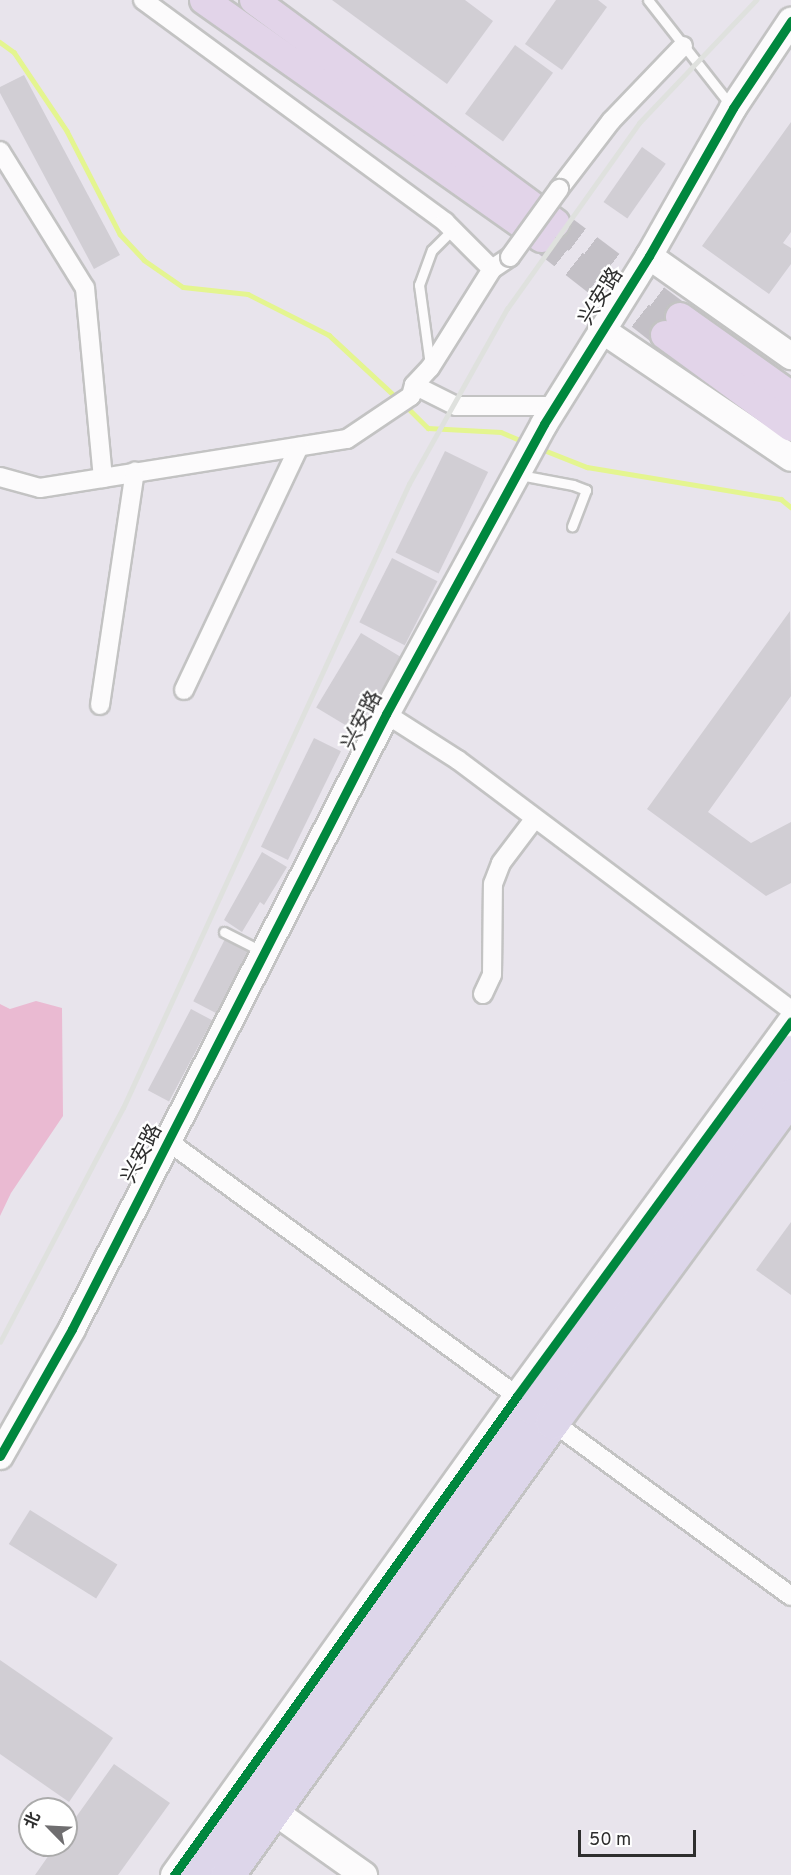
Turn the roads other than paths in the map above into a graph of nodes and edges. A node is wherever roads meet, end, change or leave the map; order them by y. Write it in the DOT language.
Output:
graph roads {
  1 [pos="142,0"];
  2 [pos="204,0"];
  3 [pos="254,0"];
  4 [pos="648,0"];
  5 [pos="791,21"];
  6 [pos="683,46"];
  7 [pos="734,108"];
  8 [pos="0,151"];
  9 [pos="453,229"];
  10 [pos="649,256"];
  11 [pos="492,269"];
  12 [pos="602,330"];
  13 [pos="791,357"];
  14 [pos="430,368"];
  15 [pos="412,390"];
  16 [pos="791,396"];
  17 [pos="550,415"];
  18 [pos="791,427"];
  19 [pos="299,447"];
  20 [pos="791,458"];
  21 [pos="519,471"];
  22 [pos="135,472"];
  23 [pos="0,477"];
  24 [pos="103,478"];
  25 [pos="572,526"];
  26 [pos="184,690"];
  27 [pos="100,705"];
  28 [pos="386,714"];
  29 [pos="535,818"];
  30 [pos="224,932"];
  31 [pos="265,953"];
  32 [pos="483,994"];
  33 [pos="791,1010"];
  34 [pos="791,1021"];
  35 [pos="791,1052"];
  36 [pos="791,1096"];
  37 [pos="169,1142"];
  38 [pos="533,1408"];
  39 [pos="0,1456"];
  40 [pos="791,1596"];
  41 [pos="263,1804"];
  42 [pos="174,1875"];
  43 [pos="196,1875"];
  44 [pos="227,1875"];
  45 [pos="364,1875"];
  1 -- 9 [label="street"];
  2 -- 3 [label="main road"];
  4 -- 6 [label="lane"];
  5 -- 7 [label="street, 兴安路"];
  6 -- 7 [label="lane"];
  6 -- 11 [label="street, bridge"];
  7 -- 10 [label="street, 兴安路"];
  8 -- 24 [label="street"];
  9 -- 11 [label="street"];
  9 -- 14 [label="lane"];
  10 -- 12 [label="street, 兴安路"];
  10 -- 13 [label="street"];
  11 -- 14 [label="street"];
  12 -- 17 [label="street, 兴安路"];
  12 -- 20 [label="street"];
  14 -- 15 [label="street"];
  15 -- 17 [label="street"];
  15 -- 19 [label="street"];
  16 -- 18 [label="main road"];
  17 -- 21 [label="street, 兴安路"];
  19 -- 22 [label="street"];
  19 -- 26 [label="street"];
  21 -- 25 [label="lane"];
  21 -- 28 [label="street, 兴安路"];
  22 -- 24 [label="street"];
  22 -- 27 [label="street"];
  23 -- 24 [label="street"];
  28 -- 29 [label="street"];
  28 -- 31 [label="street, 兴安路"];
  29 -- 32 [label="street"];
  29 -- 33 [label="street"];
  30 -- 31 [label="lane"];
  31 -- 37 [label="street, 兴安路"];
  34 -- 38 [label="street"];
  35 -- 38 [label="highway"];
  36 -- 38 [label="highway"];
  37 -- 38 [label="street"];
  37 -- 39 [label="street, 兴安路"];
  38 -- 40 [label="street"];
  38 -- 41 [label="highway"];
  38 -- 42 [label="street"];
  41 -- 43 [label="highway"];
  41 -- 44 [label="highway"];
  41 -- 45 [label="street"];
}
